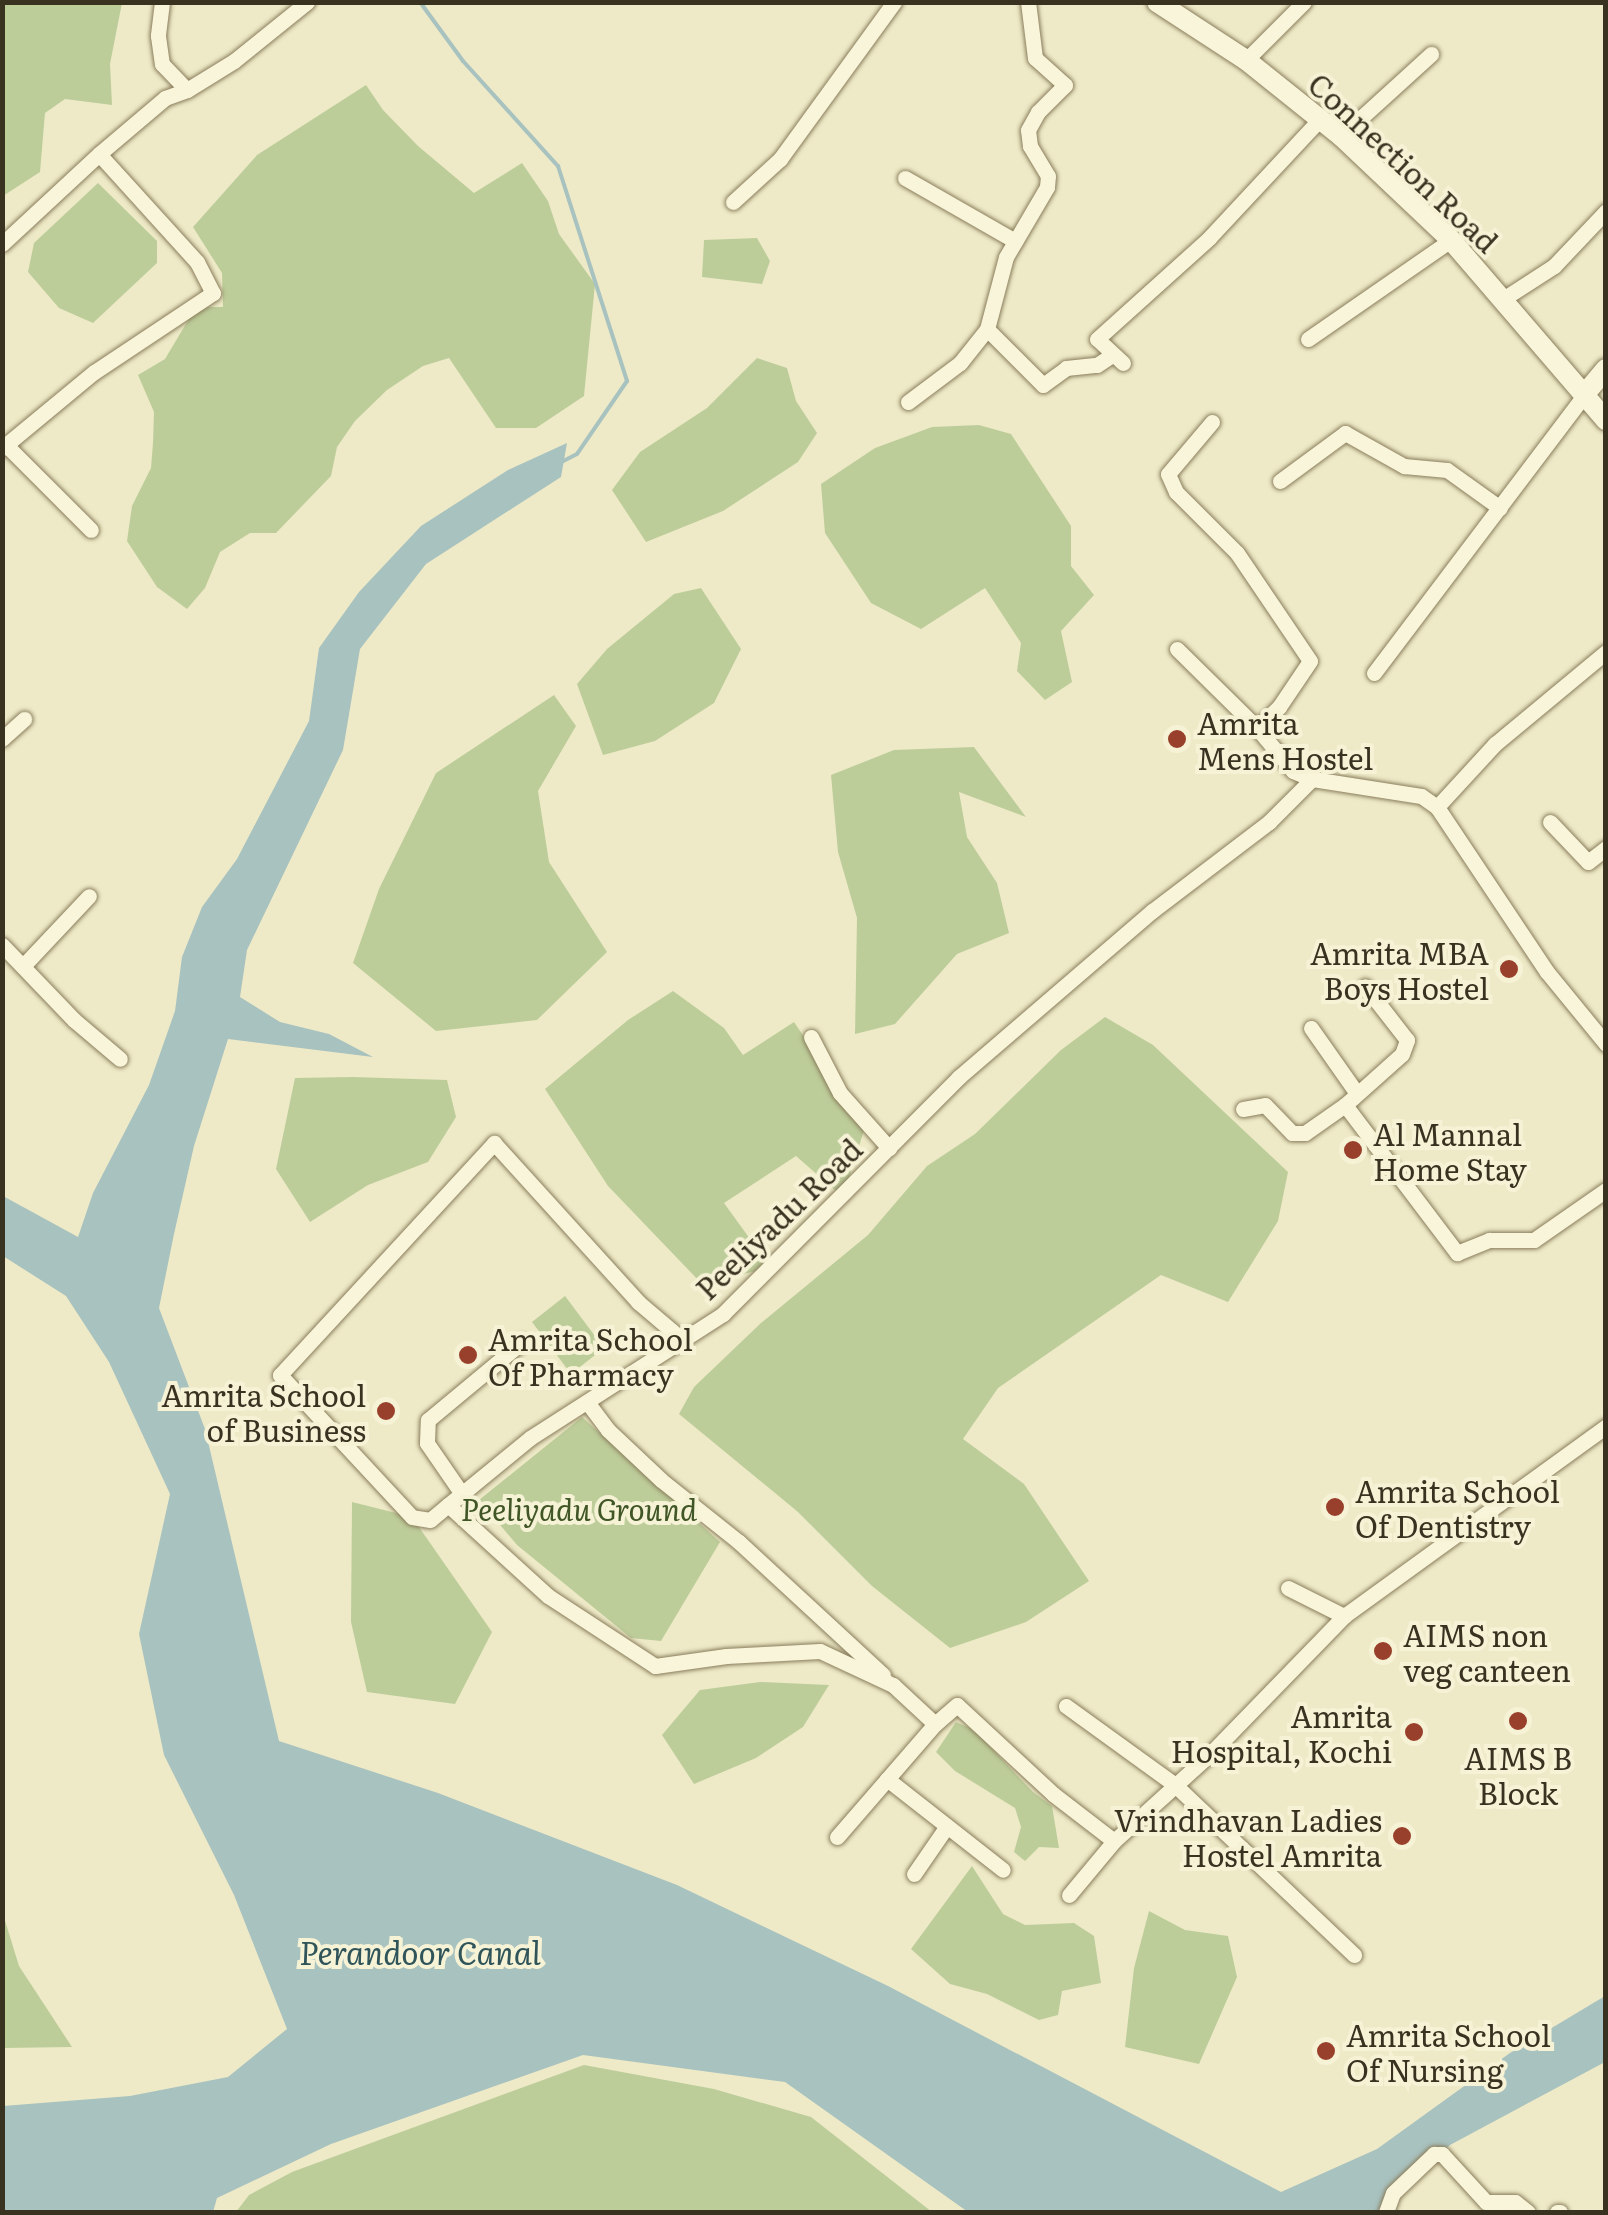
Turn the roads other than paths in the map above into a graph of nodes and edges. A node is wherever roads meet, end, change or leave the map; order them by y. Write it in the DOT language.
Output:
graph roads {
  1 [pos="162,2"];
  2 [pos="308,2"];
  3 [pos="894,2"];
  4 [pos="1028,2"];
  5 [pos="1157,2"];
  6 [pos="1304,2"];
  7 [pos="1431,54"];
  8 [pos="1246,60"];
  9 [pos="188,90"];
  10 [pos="1320,119"];
  11 [pos="1341,136"];
  12 [pos="98,154"];
  13 [pos="905,178"];
  14 [pos="733,202"];
  15 [pos="1606,211"];
  16 [pos="1451,240"];
  17 [pos="1015,241"];
  18 [pos="2,244"];
  19 [pos="1503,299"];
  20 [pos="987,328"];
  21 [pos="1308,339"];
  22 [pos="1606,369"];
  23 [pos="1584,395"];
  24 [pos="908,402"];
  25 [pos="1606,420"];
  26 [pos="1212,422"];
  27 [pos="4,447"];
  28 [pos="1280,481"];
  29 [pos="1500,508"];
  30 [pos="92,530"];
  31 [pos="1177,649"];
  32 [pos="1606,652"];
  33 [pos="1374,672"];
  34 [pos="24,719"];
  35 [pos="1256,728"];
  36 [pos="2,740"];
  37 [pos="1312,780"];
  38 [pos="1437,807"];
  39 [pos="1550,822"];
  40 [pos="1606,848"];
  41 [pos="88,896"];
  42 [pos="2,945"];
  43 [pos="23,966"];
  44 [pos="1364,986"];
  45 [pos="1311,1028"];
  46 [pos="811,1037"];
  47 [pos="1606,1044"];
  48 [pos="120,1059"];
  49 [pos="1356,1092"];
  50 [pos="1345,1105"];
  51 [pos="1243,1109"];
  52 [pos="889,1148"];
  53 [pos="1606,1190"];
  54 [pos="522,1342"];
  55 [pos="684,1342"];
  56 [pos="586,1402"];
  57 [pos="1606,1426"];
  58 [pos="462,1494"];
  59 [pos="448,1505"];
  60 [pos="1288,1588"];
  61 [pos="1344,1616"];
  62 [pos="894,1685"];
  63 [pos="1066,1706"];
  64 [pos="935,1724"];
  65 [pos="888,1779"];
  66 [pos="1175,1785"];
  67 [pos="947,1826"];
  68 [pos="838,1837"];
  69 [pos="1114,1841"];
  70 [pos="1003,1870"];
  71 [pos="914,1874"];
  72 [pos="1069,1895"];
  73 [pos="1354,1955"];
  74 [pos="1386,2212"];
  75 [pos="1528,2212"];
  1 -- 9 [label="street"];
  2 -- 9 [label="street"];
  3 -- 14 [label="street"];
  4 -- 17 [label="street"];
  5 -- 8 [label="street, Connection Road"];
  6 -- 8 [label="street"];
  7 -- 11 [label="street"];
  8 -- 10 [label="street, Connection Road"];
  9 -- 12 [label="street"];
  10 -- 11 [label="street, Connection Road"];
  10 -- 20 [label="street"];
  11 -- 16 [label="street, Connection Road"];
  12 -- 18 [label="street"];
  12 -- 27 [label="street"];
  13 -- 17 [label="street"];
  15 -- 19 [label="street"];
  16 -- 19 [label="street, Connection Road"];
  16 -- 21 [label="street"];
  17 -- 20 [label="street"];
  19 -- 23 [label="street, Connection Road"];
  20 -- 24 [label="street"];
  22 -- 23 [label="street"];
  23 -- 25 [label="street, Connection Road"];
  23 -- 29 [label="street"];
  26 -- 35 [label="street"];
  27 -- 30 [label="street"];
  28 -- 29 [label="street"];
  29 -- 33 [label="street"];
  31 -- 35 [label="street"];
  32 -- 38 [label="street"];
  34 -- 36 [label="street"];
  35 -- 37 [label="street"];
  37 -- 38 [label="street"];
  37 -- 52 [label="street, Peeliyadu Road"];
  38 -- 47 [label="street"];
  39 -- 40 [label="street"];
  41 -- 43 [label="street"];
  42 -- 43 [label="street"];
  43 -- 48 [label="street"];
  44 -- 49 [label="street"];
  45 -- 49 [label="street"];
  46 -- 52 [label="street"];
  49 -- 50 [label="street"];
  50 -- 51 [label="street"];
  50 -- 53 [label="street"];
  52 -- 55 [label="street, Peeliyadu Road"];
  54 -- 58 [label="street"];
  55 -- 56 [label="street, Peeliyadu Road"];
  55 -- 59 [label="street"];
  56 -- 58 [label="street, Peeliyadu Road"];
  56 -- 62 [label="street"];
  57 -- 61 [label="street"];
  58 -- 59 [label="street, Peeliyadu Road"];
  59 -- 62 [label="street"];
  60 -- 61 [label="street"];
  61 -- 66 [label="street"];
  62 -- 64 [label="street"];
  63 -- 66 [label="street"];
  64 -- 65 [label="street"];
  64 -- 69 [label="street"];
  65 -- 67 [label="street"];
  65 -- 68 [label="street"];
  66 -- 69 [label="street"];
  66 -- 73 [label="street"];
  67 -- 70 [label="street"];
  67 -- 71 [label="street"];
  69 -- 72 [label="street"];
  74 -- 75 [label="street"];
}
